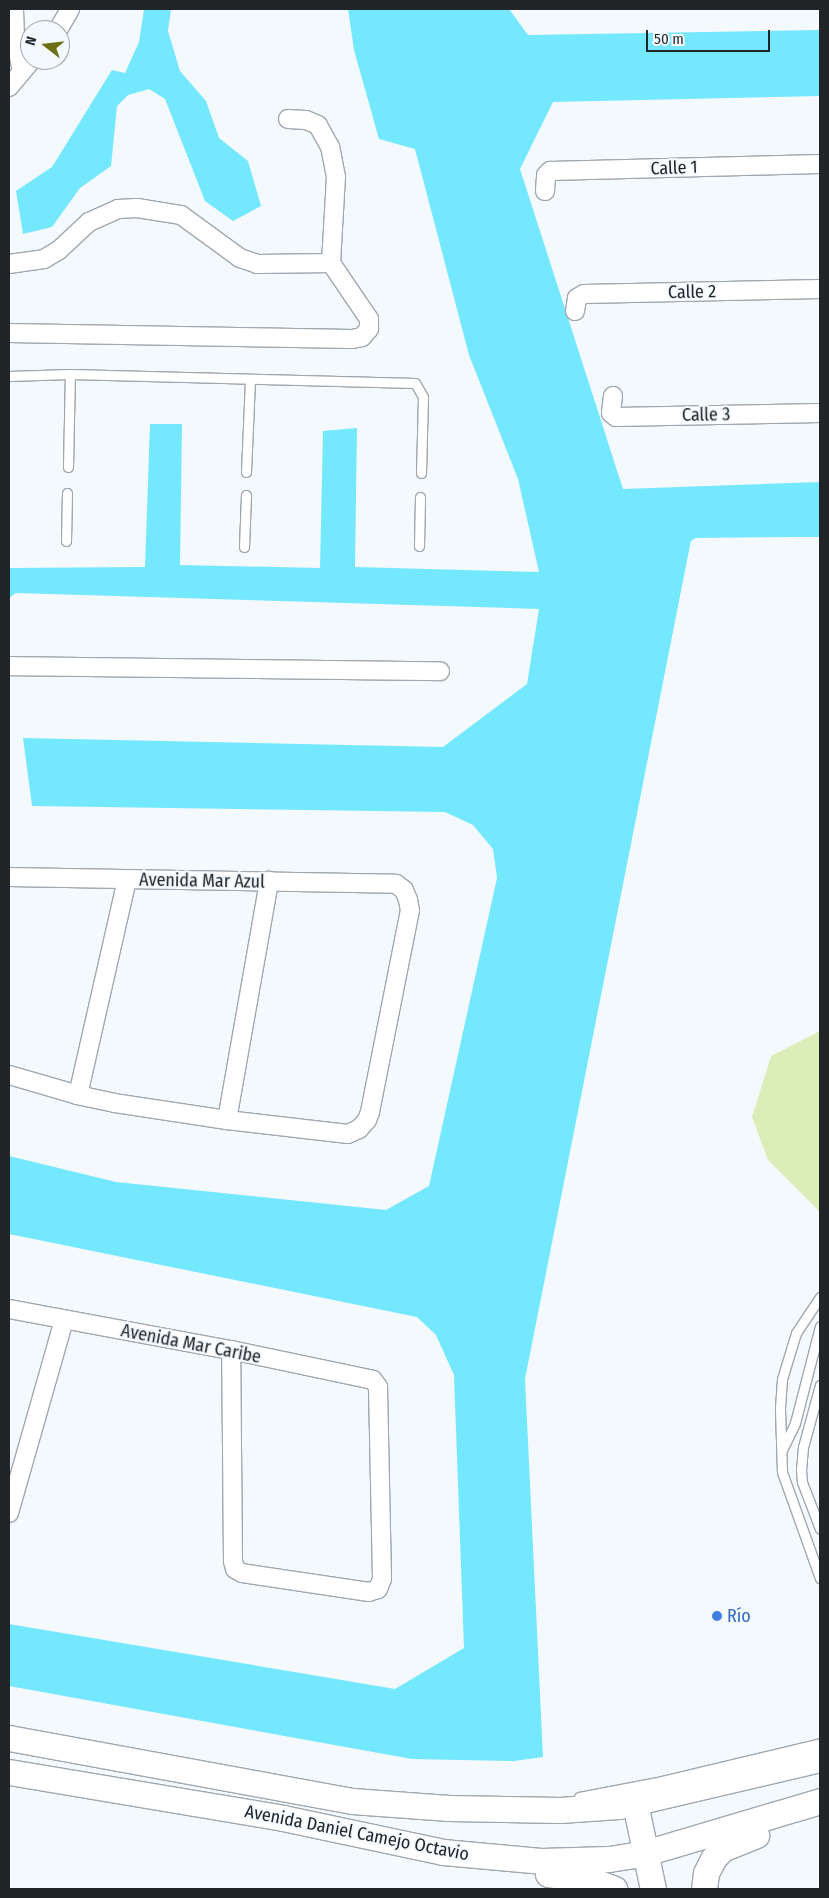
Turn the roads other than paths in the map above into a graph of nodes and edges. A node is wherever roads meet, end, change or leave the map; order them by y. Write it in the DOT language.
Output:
graph roads {
  1 [pos="14,9"];
  2 [pos="70,9"];
  3 [pos="64,20"];
  4 [pos="20,48"];
  5 [pos="24,70"];
  6 [pos="9,87"];
  7 [pos="288,119"];
  8 [pos="820,164"];
  9 [pos="545,191"];
  10 [pos="331,263"];
  11 [pos="9,264"];
  12 [pos="820,289"];
  13 [pos="576,311"];
  14 [pos="9,333"];
  15 [pos="70,374"];
  16 [pos="9,376"];
  17 [pos="250,380"];
  18 [pos="613,396"];
  19 [pos="820,413"];
  20 [pos="68,467"];
  21 [pos="246,472"];
  22 [pos="421,473"];
  23 [pos="67,493"];
  24 [pos="246,495"];
  25 [pos="420,497"];
  26 [pos="66,541"];
  27 [pos="419,546"];
  28 [pos="244,547"];
  29 [pos="9,666"];
  30 [pos="440,671"];
  31 [pos="9,877"];
  32 [pos="127,880"];
  33 [pos="269,882"];
  34 [pos="9,1075"];
  35 [pos="78,1095"];
  36 [pos="227,1120"];
  37 [pos="820,1297"];
  38 [pos="9,1308"];
  39 [pos="64,1320"];
  40 [pos="820,1326"];
  41 [pos="231,1350"];
  42 [pos="820,1385"];
  43 [pos="781,1451"];
  44 [pos="9,1513"];
  45 [pos="820,1529"];
  46 [pos="820,1578"];
  47 [pos="9,1738"];
  48 [pos="820,1743"];
  49 [pos="820,1759"];
  50 [pos="9,1773"];
  51 [pos="820,1801"];
  52 [pos="627,1804"];
  53 [pos="513,1809"];
  54 [pos="820,1816"];
  55 [pos="443,1852"];
  56 [pos="637,1854"];
  57 [pos="614,1889"];
  58 [pos="635,1889"];
  59 [pos="653,1889"];
  60 [pos="704,1889"];
  1 -- 4 [label="street"];
  2 -- 3 [label="street"];
  5 -- 6 [label="street"];
  7 -- 10 [label="street"];
  8 -- 9 [label="street, Calle 1"];
  10 -- 11 [label="street"];
  10 -- 14 [label="street"];
  12 -- 13 [label="street, Calle 2"];
  15 -- 16 [label="lane"];
  15 -- 17 [label="lane"];
  15 -- 20 [label="lane"];
  17 -- 21 [label="lane"];
  17 -- 22 [label="lane"];
  18 -- 19 [label="street, Calle 3"];
  23 -- 26 [label="lane"];
  24 -- 28 [label="lane"];
  25 -- 27 [label="lane"];
  29 -- 30 [label="street"];
  31 -- 32 [label="street, Avenida Mar Azul"];
  32 -- 33 [label="street, Avenida Mar Azul"];
  32 -- 35 [label="street"];
  33 -- 36 [label="street"];
  33 -- 36 [label="street, Avenida Mar Azul"];
  34 -- 35 [label="street"];
  35 -- 36 [label="street"];
  37 -- 43 [label="lane"];
  38 -- 39 [label="street, Avenida Mar Caribe"];
  39 -- 41 [label="street, Avenida Mar Caribe"];
  39 -- 44 [label="street"];
  40 -- 43 [label="lane"];
  41 -- 41 [label="street, Avenida Mar Caribe"];
  42 -- 45 [label="lane"];
  43 -- 46 [label="lane"];
  47 -- 53 [label="street, Avenida Daniel Camejo Octavio"];
  48 -- 53 [label="lane"];
  49 -- 52 [label="street, Avenida Daniel Camejo Octavio"];
  50 -- 55 [label="street, Avenida Daniel Camejo Octavio"];
  51 -- 56 [label="street, Avenida Daniel Camejo Octavio"];
  52 -- 53 [label="street, Avenida Daniel Camejo Octavio"];
  52 -- 56 [label="street"];
  54 -- 60 [label="street"];
  55 -- 56 [label="street, Avenida Daniel Camejo Octavio"];
  55 -- 57 [label="street"];
  56 -- 58 [label="street"];
  56 -- 59 [label="street"];
}
